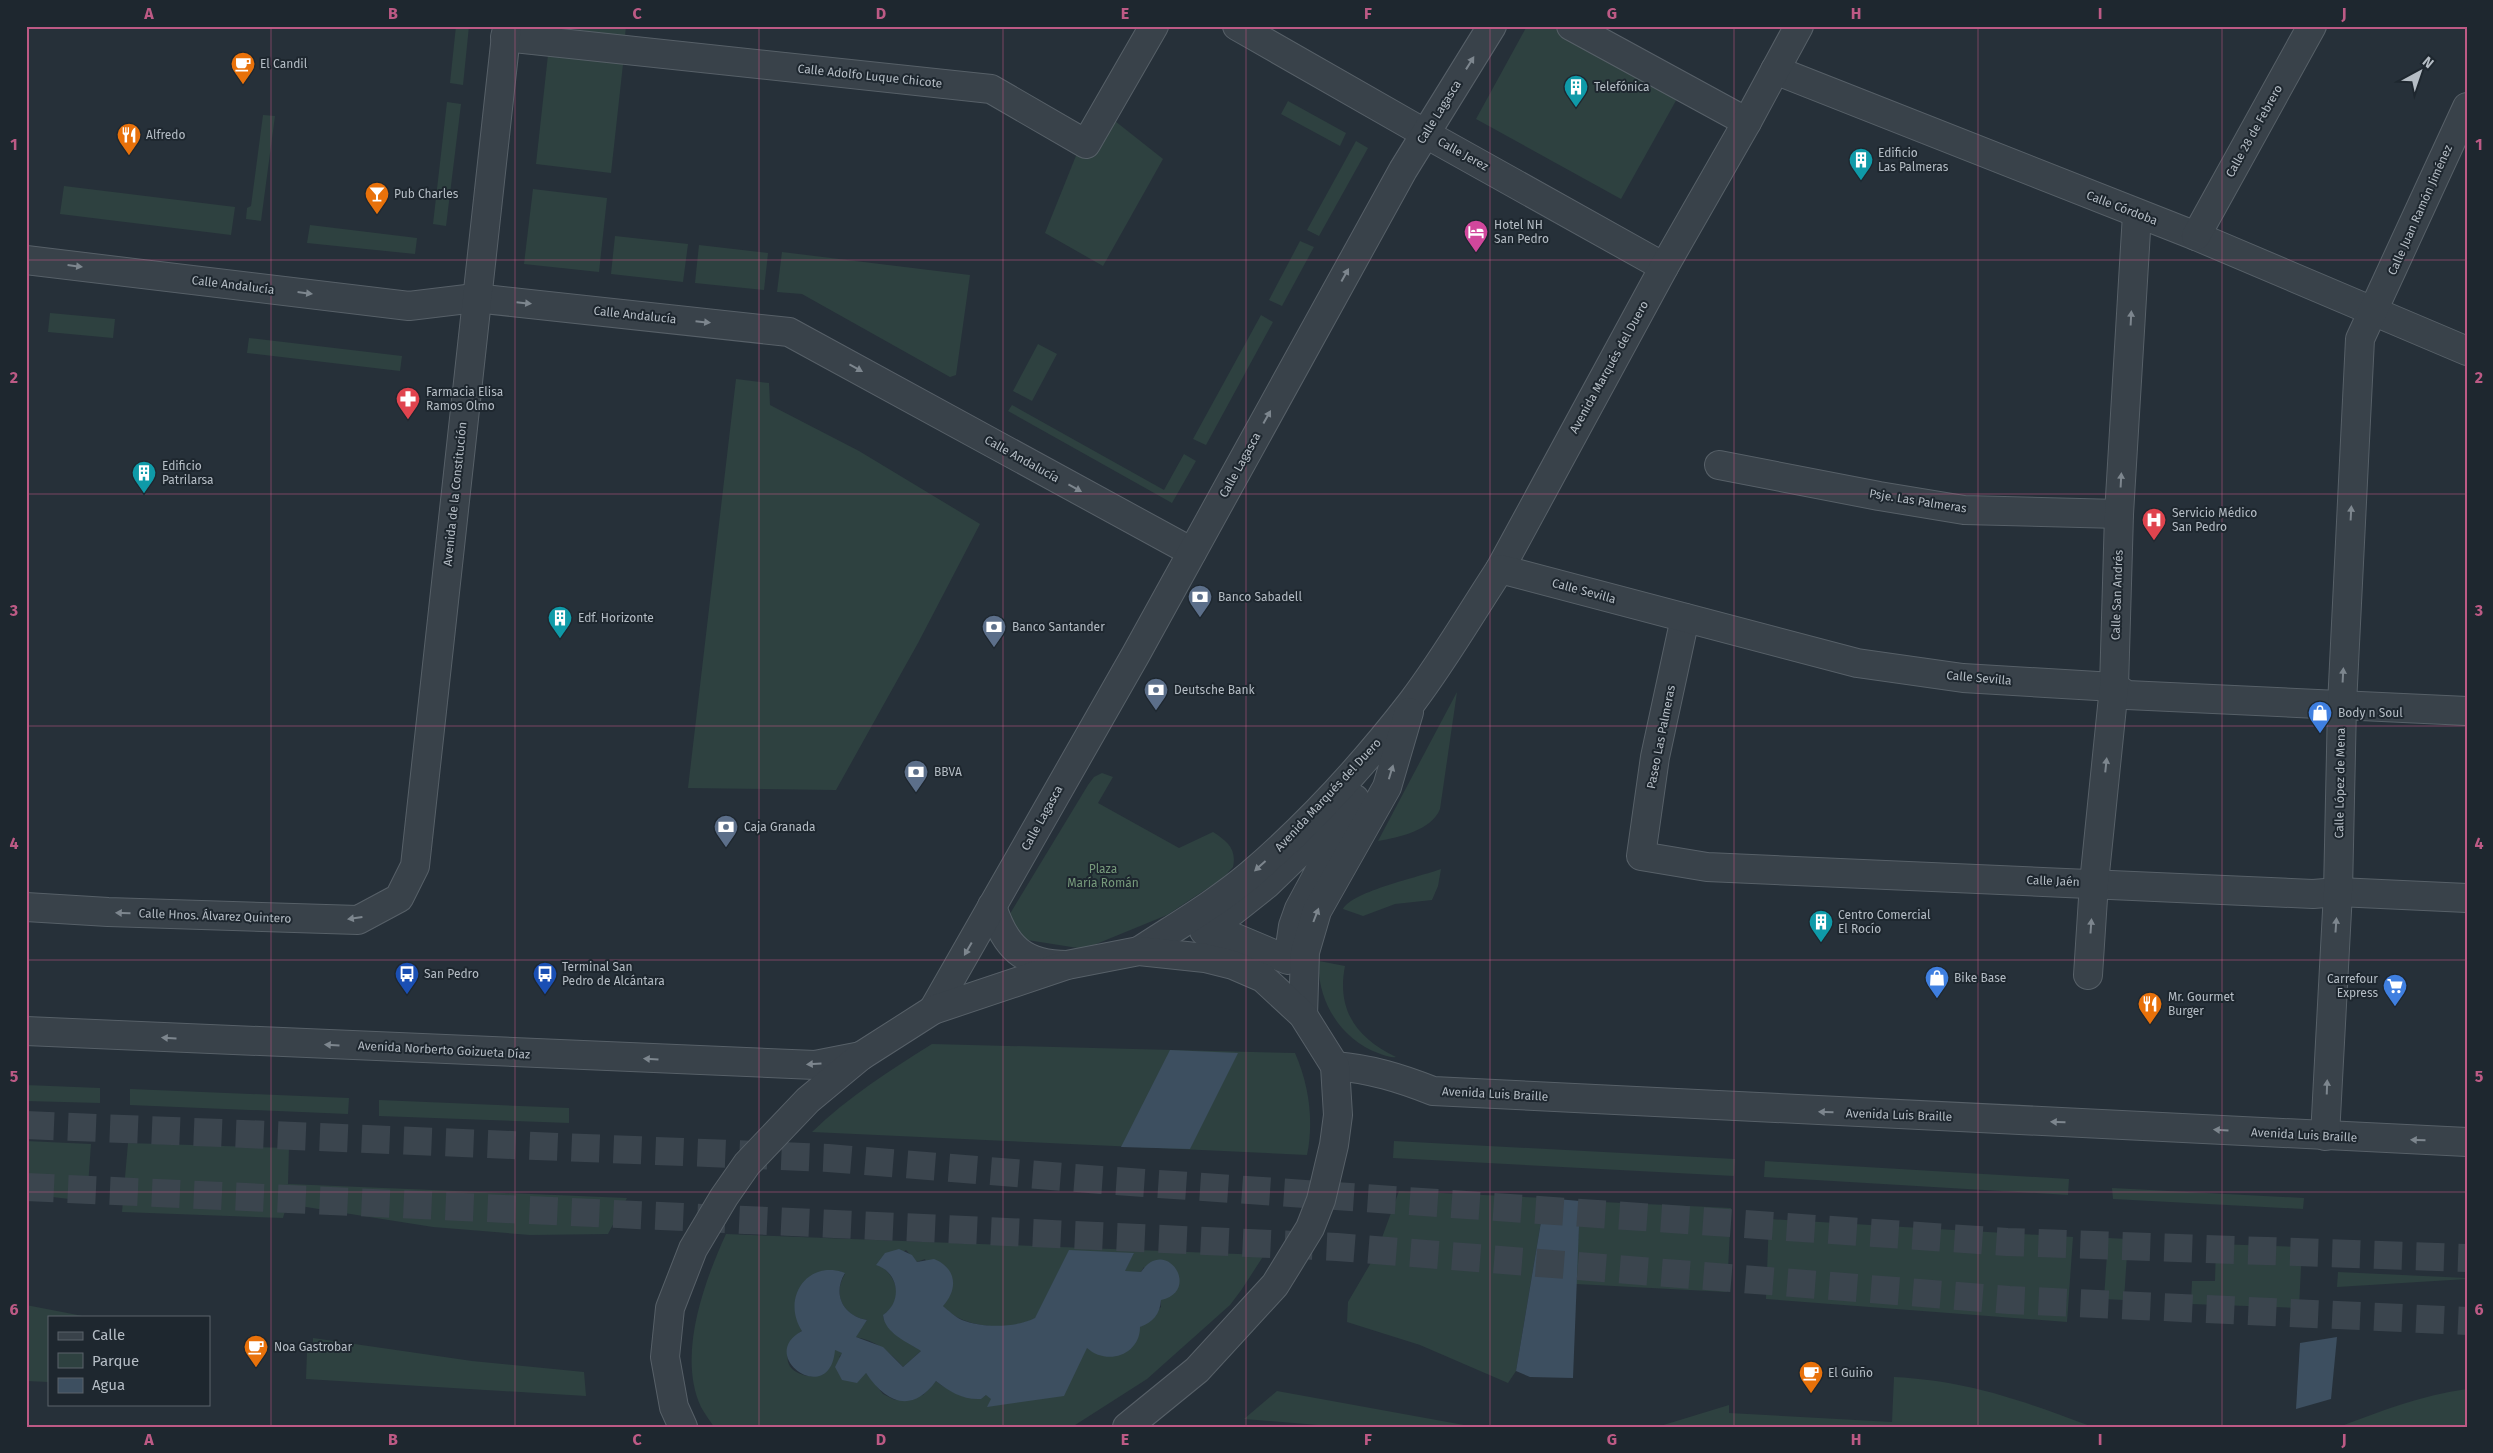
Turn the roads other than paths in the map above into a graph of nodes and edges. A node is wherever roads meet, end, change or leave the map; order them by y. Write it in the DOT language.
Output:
graph roads {
  1 [pos="1154,26"];
  2 [pos="1236,26"];
  3 [pos="1492,26"];
  4 [pos="1571,26"];
  5 [pos="1799,26"];
  6 [pos="2312,26"];
  7 [pos="506,32"];
  8 [pos="1775,70"];
  9 [pos="2467,106"];
  10 [pos="1747,122"];
  11 [pos="1426,134"];
  12 [pos="2136,214"];
  13 [pos="2196,236"];
  14 [pos="26,260"];
  15 [pos="1664,267"];
  16 [pos="476,298"];
  17 [pos="2373,313"];
  18 [pos="2467,351"];
  19 [pos="1719,465"];
  20 [pos="2119,514"];
  21 [pos="1192,552"];
  22 [pos="1500,569"];
  23 [pos="1685,618"];
  24 [pos="2114,687"];
  25 [pos="1412,702"];
  26 [pos="2342,704"];
  27 [pos="2467,711"];
  28 [pos="1641,856"];
  29 [pos="2094,883"];
  30 [pos="2338,892"];
  31 [pos="399,898"];
  32 [pos="2467,898"];
  33 [pos="992,906"];
  34 [pos="26,907"];
  35 [pos="1206,932"];
  36 [pos="1139,951"];
  37 [pos="1067,965"];
  38 [pos="2088,975"];
  39 [pos="933,1010"];
  40 [pos="1303,1015"];
  41 [pos="26,1032"];
  42 [pos="862,1056"];
  43 [pos="1335,1066"];
  44 [pos="2325,1136"];
  45 [pos="2467,1142"];
  46 [pos="683,1427"];
  47 [pos="1127,1427"];
  1 -- 7 [label="street, Calle Adolfo Luque Chicote"];
  2 -- 11 [label="street, Calle Jerez"];
  11 -- 3 [label="street, Calle Lagasca, one-way"];
  4 -- 10 [label="street"];
  5 -- 8 [label="street, Avenida Marqués del Duero"];
  6 -- 13 [label="street, Calle 28 de Febrero"];
  7 -- 16 [label="street, Avenida de la Constitución"];
  8 -- 10 [label="street, Avenida Marqués del Duero"];
  8 -- 12 [label="street, Calle Córdoba"];
  9 -- 17 [label="street, Calle Juan Ramón Jiménez"];
  10 -- 15 [label="street, Avenida Marqués del Duero"];
  11 -- 15 [label="street, Calle Jerez"];
  21 -- 11 [label="street, Calle Lagasca, one-way"];
  12 -- 13 [label="street, Calle Córdoba"];
  20 -- 12 [label="street, Calle San Andrés, one-way"];
  13 -- 17 [label="street, Calle Córdoba"];
  14 -- 16 [label="street, Calle Andalucía, one-way"];
  15 -- 22 [label="street, Avenida Marqués del Duero"];
  16 -- 21 [label="street, Calle Andalucía, one-way"];
  16 -- 31 [label="street, Avenida de la Constitución"];
  17 -- 18 [label="street, Calle Córdoba"];
  26 -- 17 [label="street, Calle López de Mena, one-way"];
  19 -- 20 [label="street, Psje. Las Palmeras"];
  20 -- 24 [label="street, Calle San Andrés"];
  21 -- 33 [label="street, Calle Lagasca"];
  22 -- 23 [label="street, Calle Sevilla"];
  22 -- 25 [label="street, Avenida Marqués del Duero"];
  23 -- 24 [label="street, Calle Sevilla"];
  23 -- 28 [label="street, Paseo Las Palmeras"];
  24 -- 26 [label="street, Calle Sevilla"];
  29 -- 24 [label="street, Calle San Andrés, one-way"];
  25 -- 36 [label="street, Avenida Marqués del Duero, one-way"];
  40 -- 25 [label="street, Avenida Marqués del Duero, one-way"];
  26 -- 27 [label="street, Calle Sevilla"];
  26 -- 30 [label="street, Calle López de Mena"];
  28 -- 29 [label="street, Calle Jaén"];
  29 -- 30 [label="street, Calle Jaén"];
  38 -- 29 [label="street, Calle San Andrés, one-way"];
  30 -- 32 [label="street, Calle Jaén"];
  44 -- 30 [label="street, Calle López de Mena, one-way"];
  31 -- 34 [label="street, Calle Hnos. Álvarez Quintero, one-way"];
  33 -- 37 [label="street"];
  33 -- 39 [label="street, Calle Lagasca, one-way"];
  35 -- 35 [label="street"];
  36 -- 37 [label="street"];
  36 -- 40 [label="street"];
  37 -- 39 [label="street"];
  39 -- 42 [label="street"];
  40 -- 43 [label="street"];
  42 -- 41 [label="street, Avenida Norberto Goizueta Díaz, one-way"];
  42 -- 46 [label="street"];
  44 -- 43 [label="street, Avenida Luis Braille, one-way"];
  43 -- 47 [label="street"];
  45 -- 44 [label="street, Avenida Luis Braille, one-way"];
}
